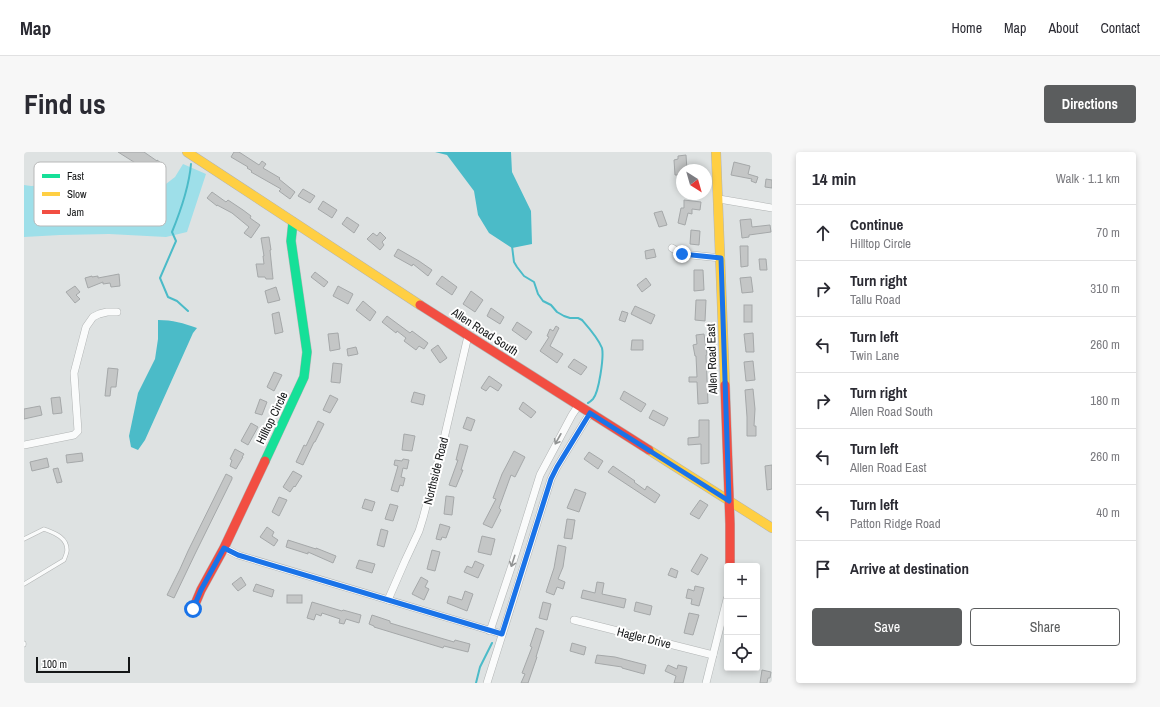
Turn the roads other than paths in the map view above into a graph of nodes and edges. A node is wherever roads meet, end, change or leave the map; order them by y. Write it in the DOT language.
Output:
graph roads {
  1 [pos="187,152"];
  2 [pos="716,152"];
  3 [pos="719,199"];
  4 [pos="772,208"];
  5 [pos="293,222"];
  6 [pos="672,248"];
  7 [pos="721,258"];
  8 [pos="117,312"];
  9 [pos="468,336"];
  10 [pos="578,406"];
  11 [pos="590,413"];
  12 [pos="24,445"];
  13 [pos="729,501"];
  14 [pos="772,528"];
  15 [pos="24,540"];
  16 [pos="224,548"];
  17 [pos="730,563"];
  18 [pos="24,584"];
  19 [pos="388,600"];
  20 [pos="193,609"];
  21 [pos="724,611"];
  22 [pos="574,620"];
  23 [pos="490,631"];
  24 [pos="502,634"];
  25 [pos="713,655"];
  26 [pos="487,683"];
  27 [pos="706,683"];
  1 -- 5 [label="street, Allen Road South"];
  2 -- 3 [label="street, Allen Road East"];
  3 -- 4 [label="street"];
  3 -- 7 [label="street, Allen Road East"];
  5 -- 9 [label="street, Allen Road South"];
  5 -- 16 [label="street, Hilltop Circle"];
  6 -- 7 [label="street"];
  7 -- 13 [label="street, Allen Road East"];
  8 -- 12 [label="street"];
  9 -- 10 [label="street, Allen Road South"];
  9 -- 19 [label="street, Northside Road"];
  10 -- 11 [label="street, Allen Road South"];
  10 -- 23 [label="street, one-way"];
  11 -- 13 [label="street, Allen Road South"];
  11 -- 24 [label="street"];
  13 -- 14 [label="street, Allen Road South"];
  13 -- 17 [label="street, Allen Road East"];
  15 -- 18 [label="lane"];
  16 -- 19 [label="street"];
  16 -- 20 [label="street, Hilltop Circle"];
  19 -- 23 [label="street"];
  21 -- 25 [label="street"];
  22 -- 25 [label="street, Hagler Drive"];
  23 -- 24 [label="street"];
  24 -- 26 [label="street"];
  25 -- 27 [label="street"];
}
